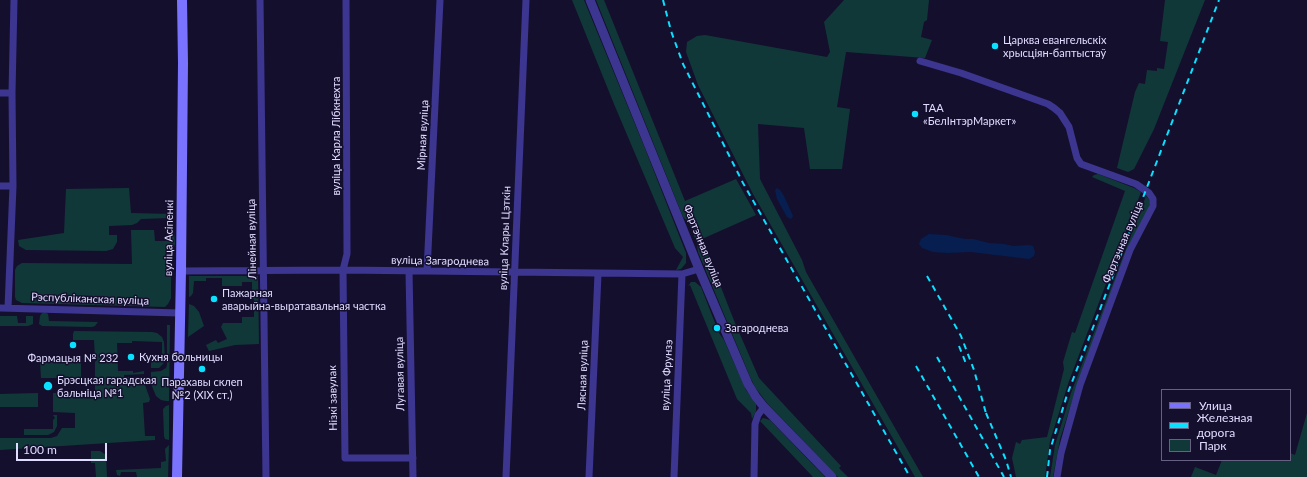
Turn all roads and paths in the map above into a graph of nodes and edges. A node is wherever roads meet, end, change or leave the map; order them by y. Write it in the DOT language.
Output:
graph roads {
  1 [pos="14,0"];
  2 [pos="182,0"];
  3 [pos="260,0"];
  4 [pos="346,0"];
  5 [pos="440,0"];
  6 [pos="526,0"];
  7 [pos="590,0"];
  8 [pos="920,61"];
  9 [pos="0,93"];
  10 [pos="12,93"];
  11 [pos="0,186"];
  12 [pos="13,186"];
  13 [pos="699,269"];
  14 [pos="343,270"];
  15 [pos="181,271"];
  16 [pos="263,271"];
  17 [pos="409,271"];
  18 [pos="427,271"];
  19 [pos="514,272"];
  20 [pos="598,274"];
  21 [pos="682,274"];
  22 [pos="0,308"];
  23 [pos="8,308"];
  24 [pos="180,313"];
  25 [pos="764,407"];
  26 [pos="413,458"];
  27 [pos="177,477"];
  28 [pos="266,477"];
  29 [pos="413,477"];
  30 [pos="506,477"];
  31 [pos="589,477"];
  32 [pos="674,477"];
  33 [pos="754,477"];
  34 [pos="832,477"];
  35 [pos="1057,477"];
  1 -- 10 [label="street"];
  2 -- 15 [label="main road, вуліца Асіпенкі"];
  3 -- 16 [label="street, Лінейная вуліца"];
  4 -- 14 [label="street, вуліца Карла Лібкнехта"];
  5 -- 18 [label="street, Мірная вуліца"];
  6 -- 19 [label="street, вуліца Клары Цэткін"];
  7 -- 13 [label="street, Фартэчная вуліца"];
  8 -- 35 [label="street, Фартэчная вуліца"];
  9 -- 10 [label="street"];
  10 -- 12 [label="street"];
  11 -- 12 [label="street"];
  12 -- 23 [label="street"];
  13 -- 21 [label="street, вуліца Загароднева"];
  13 -- 25 [label="street, Фартэчная вуліца"];
  14 -- 16 [label="street, вуліца Загароднева"];
  14 -- 17 [label="street, вуліца Загароднева"];
  14 -- 26 [label="street, Нізкі завулак"];
  15 -- 16 [label="street, вуліца Загароднева"];
  15 -- 24 [label="main road, вуліца Асіпенкі"];
  16 -- 28 [label="street, Лінейная вуліца"];
  17 -- 18 [label="street, вуліца Загароднева"];
  17 -- 26 [label="street, Лугавая вуліца"];
  18 -- 19 [label="street, вуліца Загароднева"];
  19 -- 20 [label="street, вуліца Загароднева"];
  19 -- 30 [label="street, вуліца Клары Цэткін"];
  20 -- 21 [label="street, вуліца Загароднева"];
  20 -- 31 [label="street, Лясная вуліца"];
  21 -- 32 [label="street, вуліца Фрунзэ"];
  22 -- 23 [label="street, Рэспубліканская вуліца"];
  23 -- 24 [label="street, Рэспубліканская вуліца"];
  24 -- 27 [label="main road, вуліца Асіпенкі"];
  25 -- 33 [label="street"];
  25 -- 34 [label="street, Фартэчная вуліца"];
  26 -- 29 [label="street, Лугавая вуліца"];
}
